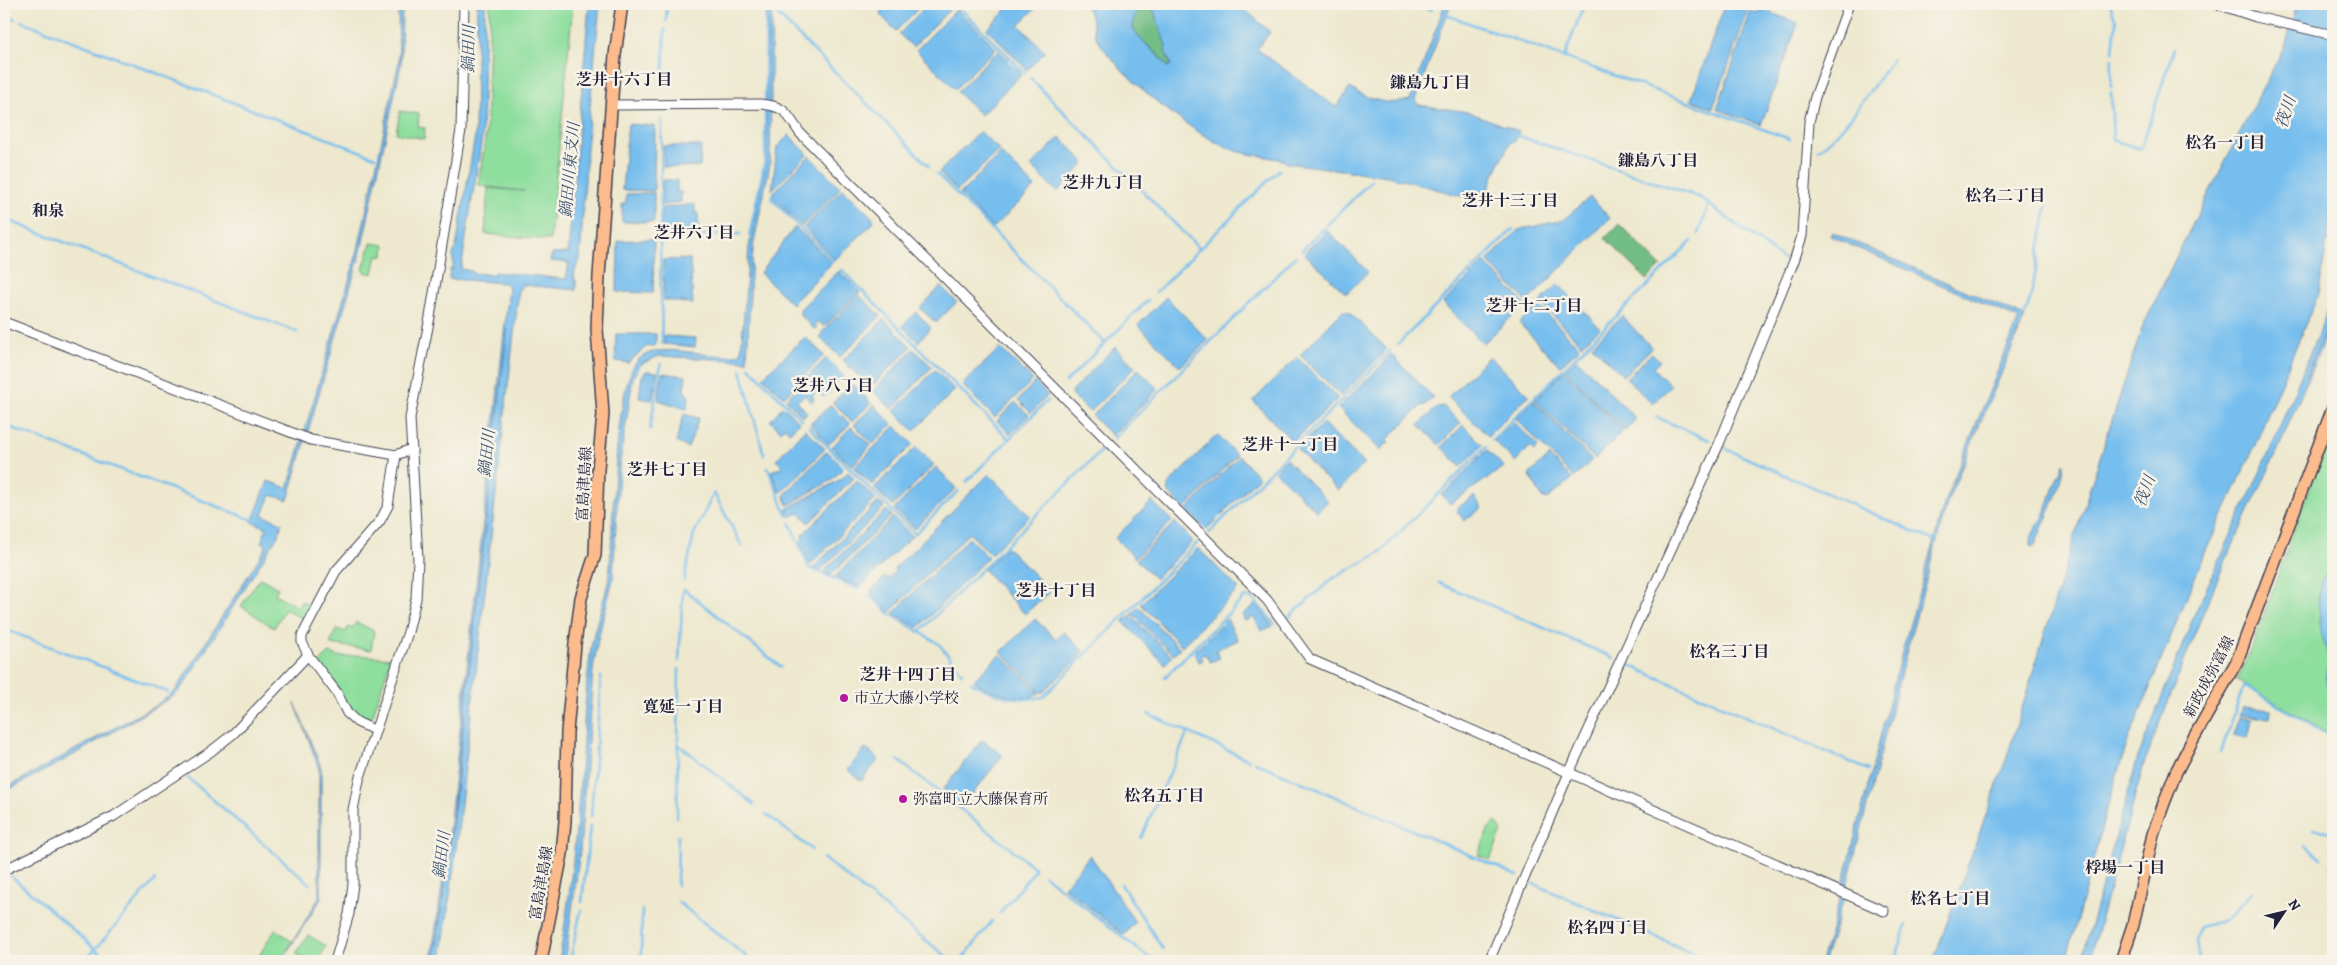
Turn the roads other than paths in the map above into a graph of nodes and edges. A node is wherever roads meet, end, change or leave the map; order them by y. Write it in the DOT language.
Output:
graph roads {
  1 [pos="464,4"];
  2 [pos="622,4"];
  3 [pos="1850,4"];
  4 [pos="2217,4"];
  5 [pos="2333,35"];
  6 [pos="612,105"];
  7 [pos="4,322"];
  8 [pos="2333,408"];
  9 [pos="412,449"];
  10 [pos="396,455"];
  11 [pos="308,655"];
  12 [pos="374,730"];
  13 [pos="1569,773"];
  14 [pos="4,870"];
  15 [pos="1884,911"];
  16 [pos="335,961"];
  17 [pos="541,961"];
  18 [pos="1489,961"];
  19 [pos="2120,961"];
  1 -- 9 [label="street"];
  2 -- 6 [label="main road, 富島津島線"];
  3 -- 13 [label="street"];
  4 -- 5 [label="street"];
  6 -- 13 [label="street"];
  6 -- 17 [label="main road, 富島津島線"];
  7 -- 10 [label="street"];
  8 -- 19 [label="main road, 新政成弥富線"];
  9 -- 10 [label="street"];
  9 -- 12 [label="street"];
  10 -- 11 [label="street"];
  11 -- 12 [label="street"];
  11 -- 14 [label="street"];
  12 -- 16 [label="street"];
  13 -- 15 [label="street"];
  13 -- 18 [label="street"];
}
